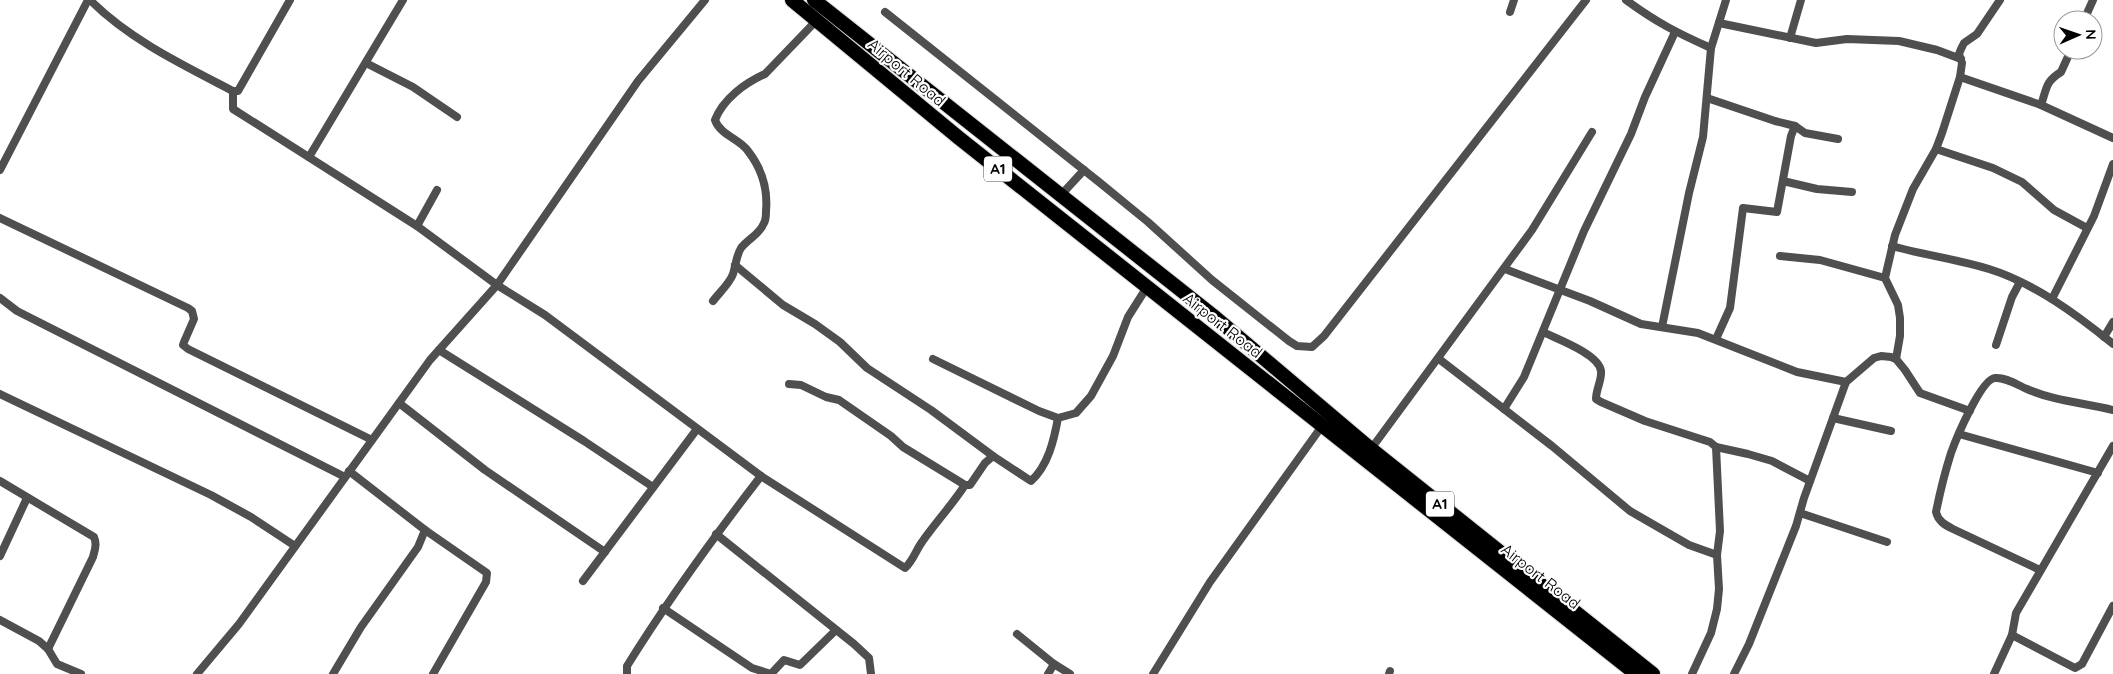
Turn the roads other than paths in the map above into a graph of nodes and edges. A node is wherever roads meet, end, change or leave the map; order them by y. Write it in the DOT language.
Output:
graph roads {
  1 [pos="89,0"];
  2 [pos="290,0"];
  3 [pos="403,0"];
  4 [pos="705,0"];
  5 [pos="792,0"];
  6 [pos="814,0"];
  7 [pos="1514,0"];
  8 [pos="1586,0"];
  9 [pos="1626,0"];
  10 [pos="1726,0"];
  11 [pos="1800,0"];
  12 [pos="2000,0"];
  13 [pos="885,12"];
  14 [pos="1510,12"];
  15 [pos="817,20"];
  16 [pos="1719,23"];
  17 [pos="1674,32"];
  18 [pos="1790,38"];
  19 [pos="1711,48"];
  20 [pos="1961,58"];
  21 [pos="2066,60"];
  22 [pos="366,63"];
  23 [pos="1960,77"];
  24 [pos="233,92"];
  25 [pos="1706,98"];
  26 [pos="2041,105"];
  27 [pos="457,117"];
  28 [pos="1795,126"];
  29 [pos="1592,132"];
  30 [pos="2113,138"];
  31 [pos="1838,139"];
  32 [pos="1936,149"];
  33 [pos="309,157"];
  34 [pos="2113,164"];
  35 [pos="0,170"];
  36 [pos="1084,170"];
  37 [pos="1782,181"];
  38 [pos="437,190"];
  39 [pos="1852,192"];
  40 [pos="1061,195"];
  41 [pos="0,218"];
  42 [pos="417,226"];
  43 [pos="2087,228"];
  44 [pos="1892,246"];
  45 [pos="1780,256"];
  46 [pos="735,265"];
  47 [pos="1505,269"];
  48 [pos="1885,278"];
  49 [pos="2020,282"];
  50 [pos="498,286"];
  51 [pos="1147,287"];
  52 [pos="1559,290"];
  53 [pos="0,298"];
  54 [pos="2052,299"];
  55 [pos="713,301"];
  56 [pos="2113,322"];
  57 [pos="1662,327"];
  58 [pos="1542,332"];
  59 [pos="2104,337"];
  60 [pos="1716,339"];
  61 [pos="2113,344"];
  62 [pos="1996,345"];
  63 [pos="439,350"];
  64 [pos="933,359"];
  65 [pos="1439,359"];
  66 [pos="1896,359"];
  67 [pos="1846,382"];
  68 [pos="789,384"];
  69 [pos="0,394"];
  70 [pos="399,403"];
  71 [pos="1504,409"];
  72 [pos="2113,410"];
  73 [pos="1970,411"];
  74 [pos="1058,418"];
  75 [pos="1833,418"];
  76 [pos="1322,426"];
  77 [pos="697,429"];
  78 [pos="1891,431"];
  79 [pos="1959,434"];
  80 [pos="372,440"];
  81 [pos="2113,446"];
  82 [pos="1716,447"];
  83 [pos="1372,449"];
  84 [pos="993,456"];
  85 [pos="2098,473"];
  86 [pos="347,474"];
  87 [pos="761,476"];
  88 [pos="0,481"];
  89 [pos="1810,481"];
  90 [pos="966,485"];
  91 [pos="652,487"];
  92 [pos="27,498"];
  93 [pos="1800,513"];
  94 [pos="425,530"];
  95 [pos="716,534"];
  96 [pos="1887,542"];
  97 [pos="296,546"];
  98 [pos="605,552"];
  99 [pos="1717,555"];
  100 [pos="0,556"];
  101 [pos="2040,570"];
  102 [pos="583,581"];
  103 [pos="2113,606"];
  104 [pos="663,608"];
  105 [pos="0,620"];
  106 [pos="836,630"];
  107 [pos="1017,634"];
  108 [pos="2012,635"];
  109 [pos="48,649"];
  110 [pos="1054,664"];
  111 [pos="1630,669"];
  112 [pos="81,674"];
  113 [pos="196,674"];
  114 [pos="333,674"];
  115 [pos="433,674"];
  116 [pos="627,674"];
  117 [pos="871,674"];
  118 [pos="1048,674"];
  119 [pos="1070,674"];
  120 [pos="1153,674"];
  121 [pos="1653,674"];
  122 [pos="1692,674"];
  123 [pos="1734,674"];
  124 [pos="1994,674"];
  1 -- 24 [label="street"];
  1 -- 35 [label="street"];
  2 -- 24 [label="street"];
  3 -- 22 [label="street"];
  4 -- 50 [label="street"];
  5 -- 15 [label="highway, Airport Road / A1"];
  6 -- 40 [label="highway, Airport Road / A1"];
  7 -- 14 [label="street"];
  8 -- 36 [label="street"];
  9 -- 17 [label="street"];
  10 -- 16 [label="street"];
  11 -- 18 [label="street"];
  12 -- 20 [label="street"];
  13 -- 36 [label="street"];
  15 -- 46 [label="street"];
  15 -- 51 [label="highway, Airport Road / A1"];
  16 -- 18 [label="street"];
  16 -- 19 [label="street"];
  17 -- 19 [label="street"];
  17 -- 52 [label="street"];
  18 -- 20 [label="street"];
  19 -- 25 [label="street"];
  20 -- 23 [label="street"];
  21 -- 26 [label="street"];
  22 -- 27 [label="street"];
  22 -- 33 [label="street"];
  23 -- 26 [label="street"];
  23 -- 32 [label="street"];
  24 -- 33 [label="street"];
  25 -- 28 [label="street"];
  25 -- 57 [label="street"];
  26 -- 30 [label="street"];
  28 -- 31 [label="street"];
  28 -- 37 [label="street"];
  29 -- 47 [label="street"];
  32 -- 43 [label="street"];
  32 -- 44 [label="street"];
  33 -- 42 [label="street"];
  34 -- 43 [label="street"];
  36 -- 40 [label="street"];
  37 -- 39 [label="street"];
  37 -- 60 [label="street"];
  38 -- 42 [label="street"];
  40 -- 83 [label="highway, Airport Road / A1"];
  41 -- 80 [label="street"];
  42 -- 50 [label="street"];
  43 -- 54 [label="street"];
  44 -- 48 [label="street"];
  44 -- 49 [label="street"];
  45 -- 48 [label="street"];
  46 -- 55 [label="street"];
  46 -- 84 [label="street"];
  47 -- 52 [label="street"];
  47 -- 65 [label="street"];
  48 -- 66 [label="street"];
  49 -- 54 [label="street"];
  49 -- 62 [label="street"];
  50 -- 63 [label="street"];
  50 -- 77 [label="street"];
  51 -- 74 [label="street"];
  51 -- 76 [label="highway, Airport Road / A1"];
  52 -- 57 [label="street"];
  52 -- 58 [label="street"];
  53 -- 86 [label="street"];
  54 -- 59 [label="street"];
  56 -- 59 [label="street"];
  57 -- 60 [label="street"];
  58 -- 71 [label="street"];
  58 -- 82 [label="street"];
  59 -- 61 [label="street"];
  60 -- 67 [label="street"];
  63 -- 70 [label="street"];
  63 -- 91 [label="street"];
  64 -- 74 [label="street"];
  65 -- 71 [label="street"];
  65 -- 83 [label="street"];
  66 -- 67 [label="street"];
  66 -- 73 [label="street"];
  67 -- 75 [label="street"];
  68 -- 90 [label="street"];
  69 -- 97 [label="street"];
  70 -- 80 [label="street"];
  70 -- 98 [label="street"];
  71 -- 99 [label="street"];
  72 -- 73 [label="street"];
  73 -- 79 [label="street"];
  74 -- 84 [label="street"];
  75 -- 78 [label="street"];
  75 -- 89 [label="street"];
  76 -- 111 [label="highway, Airport Road / A1"];
  76 -- 120 [label="street"];
  77 -- 87 [label="street"];
  77 -- 91 [label="street"];
  79 -- 85 [label="street"];
  79 -- 101 [label="street"];
  80 -- 86 [label="street"];
  81 -- 85 [label="street"];
  82 -- 89 [label="street"];
  82 -- 99 [label="street"];
  83 -- 111 [label="highway, Airport Road / A1"];
  84 -- 90 [label="street"];
  85 -- 101 [label="street"];
  86 -- 94 [label="street"];
  86 -- 97 [label="street"];
  87 -- 90 [label="street"];
  87 -- 95 [label="street"];
  88 -- 92 [label="street"];
  89 -- 93 [label="street"];
  91 -- 98 [label="street"];
  92 -- 100 [label="street"];
  92 -- 109 [label="street"];
  93 -- 96 [label="street"];
  93 -- 123 [label="street"];
  94 -- 114 [label="street"];
  94 -- 115 [label="street"];
  95 -- 104 [label="street"];
  95 -- 106 [label="street"];
  97 -- 113 [label="street"];
  98 -- 102 [label="street"];
  99 -- 122 [label="street"];
  101 -- 108 [label="street"];
  103 -- 108 [label="street"];
  104 -- 106 [label="street"];
  104 -- 116 [label="street"];
  105 -- 109 [label="street"];
  106 -- 117 [label="street"];
  107 -- 110 [label="street"];
  108 -- 124 [label="street"];
  109 -- 112 [label="street"];
  110 -- 118 [label="street"];
  110 -- 119 [label="street"];
  111 -- 121 [label="highway, Airport Road / A1"];
}
